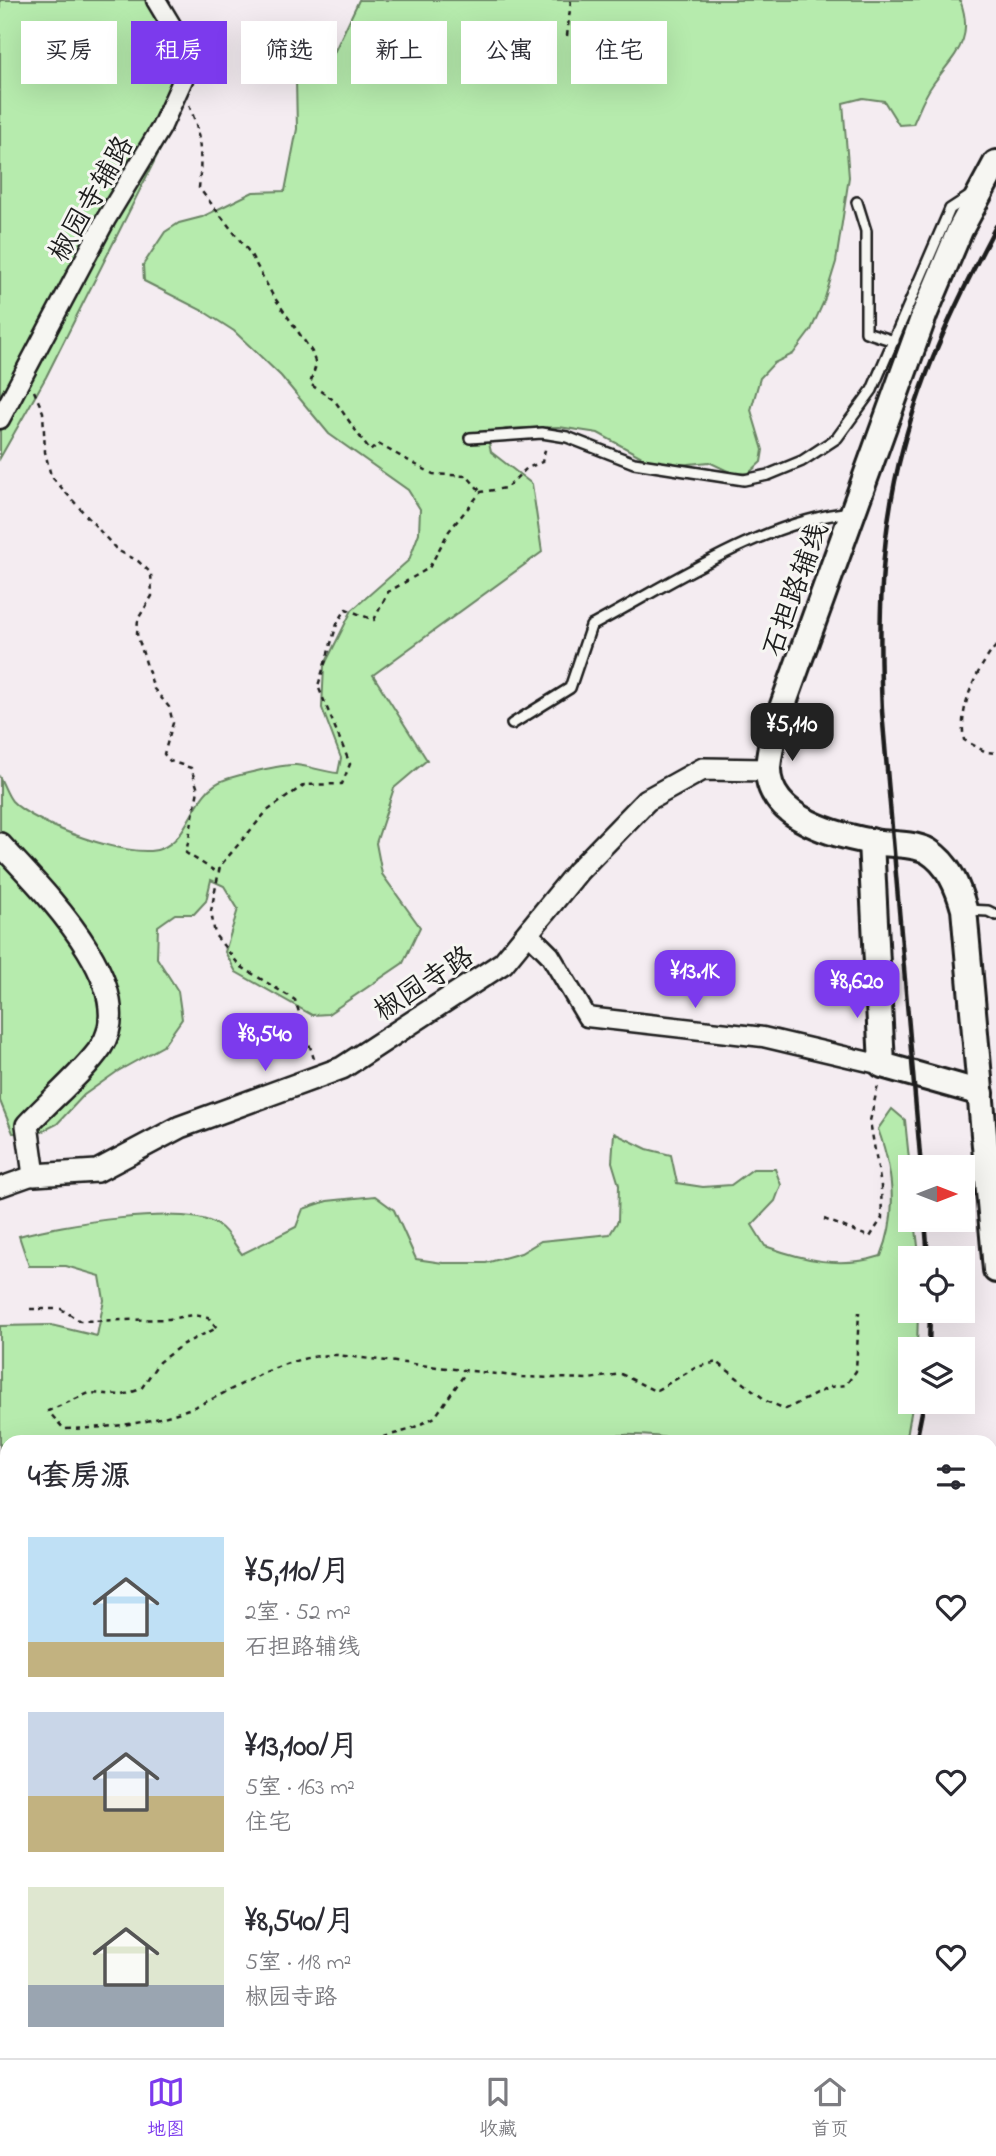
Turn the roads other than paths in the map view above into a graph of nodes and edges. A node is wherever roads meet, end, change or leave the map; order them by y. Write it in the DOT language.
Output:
graph roads {
  1 [pos="156,0"];
  2 [pos="996,163"];
  3 [pos="979,195"];
  4 [pos="857,202"];
  5 [pos="894,341"];
  6 [pos="0,419"];
  7 [pos="470,438"];
  8 [pos="853,512"];
  9 [pos="512,724"];
  10 [pos="768,770"];
  11 [pos="871,841"];
  12 [pos="0,844"];
  13 [pos="964,909"];
  14 [pos="996,915"];
  15 [pos="528,933"];
  16 [pos="882,1065"];
  17 [pos="981,1093"];
  18 [pos="34,1175"];
  19 [pos="992,1179"];
  20 [pos="0,1187"];
  21 [pos="996,1270"];
  1 -- 6 [label="street, 椒园寺辅路"];
  2 -- 3 [label="main road, 石担路辅线"];
  3 -- 5 [label="lane"];
  3 -- 8 [label="main road, 石担路辅线"];
  4 -- 5 [label="lane"];
  5 -- 7 [label="lane"];
  8 -- 9 [label="lane"];
  8 -- 10 [label="main road, 石担路辅线"];
  10 -- 11 [label="main road"];
  10 -- 15 [label="street, 椒园寺路"];
  11 -- 13 [label="main road"];
  11 -- 16 [label="main road"];
  12 -- 18 [label="street"];
  13 -- 14 [label="lane"];
  13 -- 17 [label="main road"];
  15 -- 16 [label="street"];
  15 -- 18 [label="street, 椒园寺路"];
  16 -- 17 [label="main road"];
  17 -- 19 [label="main road"];
  18 -- 20 [label="street"];
  19 -- 21 [label="main road"];
}
